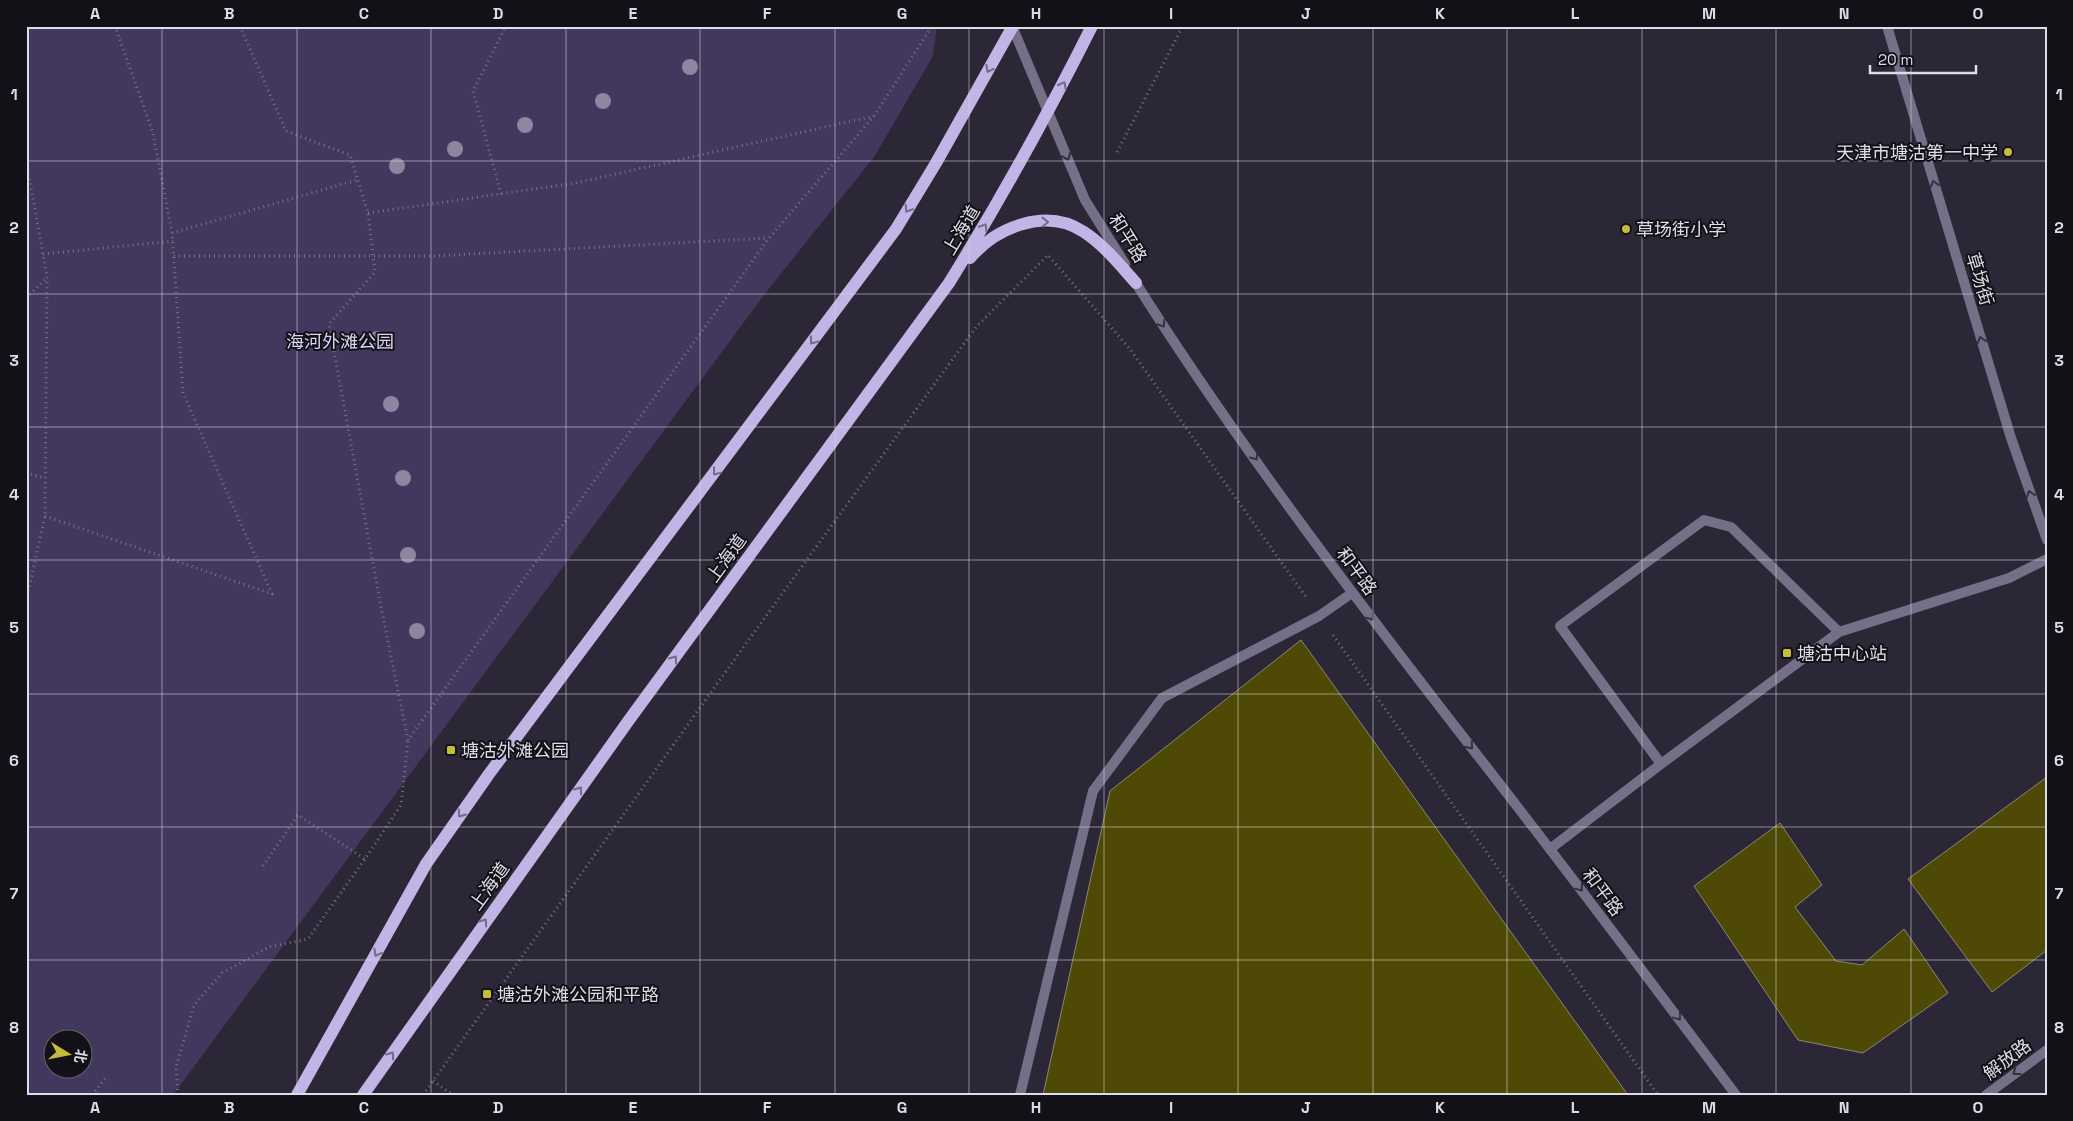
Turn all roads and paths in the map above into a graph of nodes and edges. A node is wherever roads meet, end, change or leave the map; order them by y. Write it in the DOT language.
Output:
graph roads {
  1 [pos="115,26"];
  2 [pos="240,26"];
  3 [pos="506,26"];
  4 [pos="932,26"];
  5 [pos="1092,26"];
  6 [pos="1183,26"];
  7 [pos="1887,26"];
  8 [pos="1012,27"];
  9 [pos="1049,112"];
  10 [pos="874,116"];
  11 [pos="1117,152"];
  12 [pos="26,159"];
  13 [pos="357,180"];
  14 [pos="501,194"];
  15 [pos="368,213"];
  16 [pos="172,233"];
  17 [pos="769,238"];
  18 [pos="172,241"];
  19 [pos="43,254"];
  20 [pos="373,255"];
  21 [pos="174,256"];
  22 [pos="47,277"];
  23 [pos="949,283"];
  24 [pos="1136,283"];
  25 [pos="26,298"];
  26 [pos="26,473"];
  27 [pos="45,478"];
  28 [pos="45,516"];
  29 [pos="2047,540"];
  30 [pos="2047,559"];
  31 [pos="1352,593"];
  32 [pos="26,601"];
  33 [pos="1319,616"];
  34 [pos="1840,632"];
  35 [pos="408,740"];
  36 [pos="1661,764"];
  37 [pos="1550,849"];
  38 [pos="365,859"];
  39 [pos="263,866"];
  40 [pos="2047,1050"];
  41 [pos="107,1076"];
  42 [pos="433,1081"];
  43 [pos="92,1095"];
  44 [pos="178,1095"];
  45 [pos="297,1095"];
  46 [pos="362,1095"];
  47 [pos="423,1095"];
  48 [pos="453,1095"];
  49 [pos="1020,1095"];
  50 [pos="1658,1095"];
  51 [pos="1736,1095"];
  52 [pos="1986,1095"];
  1 -- 16 [label="path"];
  2 -- 13 [label="path"];
  3 -- 14 [label="path"];
  4 -- 10 [label="path"];
  9 -- 5 [label="main road, 上海道, one-way"];
  6 -- 11 [label="path"];
  29 -- 7 [label="street, 草场街, one-way"];
  8 -- 9 [label="street, 和平路"];
  8 -- 45 [label="main road, one-way"];
  23 -- 9 [label="main road, 上海道, one-way"];
  9 -- 24 [label="street, 和平路, one-way"];
  10 -- 14 [label="path"];
  10 -- 17 [label="path"];
  12 -- 19 [label="path"];
  13 -- 15 [label="path"];
  13 -- 16 [label="path"];
  14 -- 15 [label="path"];
  15 -- 20 [label="path"];
  16 -- 18 [label="path"];
  17 -- 20 [label="path"];
  17 -- 35 [label="path"];
  18 -- 19 [label="path"];
  18 -- 21 [label="path"];
  19 -- 22 [label="path"];
  20 -- 21 [label="path"];
  20 -- 35 [label="path"];
  21 -- 28 [label="path"];
  22 -- 25 [label="path"];
  22 -- 27 [label="path"];
  23 -- 24 [label="main road, one-way"];
  46 -- 23 [label="main road, 上海道, one-way"];
  24 -- 31 [label="street, 和平路, one-way"];
  26 -- 27 [label="path"];
  27 -- 28 [label="path"];
  28 -- 32 [label="path"];
  30 -- 34 [label="street"];
  31 -- 33 [label="street"];
  31 -- 37 [label="street, 和平路, one-way"];
  33 -- 42 [label="path"];
  33 -- 49 [label="street"];
  33 -- 50 [label="path"];
  34 -- 36 [label="street"];
  34 -- 36 [label="street"];
  35 -- 38 [label="path"];
  36 -- 37 [label="street"];
  37 -- 51 [label="street, 和平路, one-way"];
  38 -- 39 [label="path"];
  38 -- 44 [label="path"];
  40 -- 52 [label="street, 解放路, one-way"];
  41 -- 43 [label="path"];
  42 -- 47 [label="path"];
  42 -- 48 [label="path"];
}
